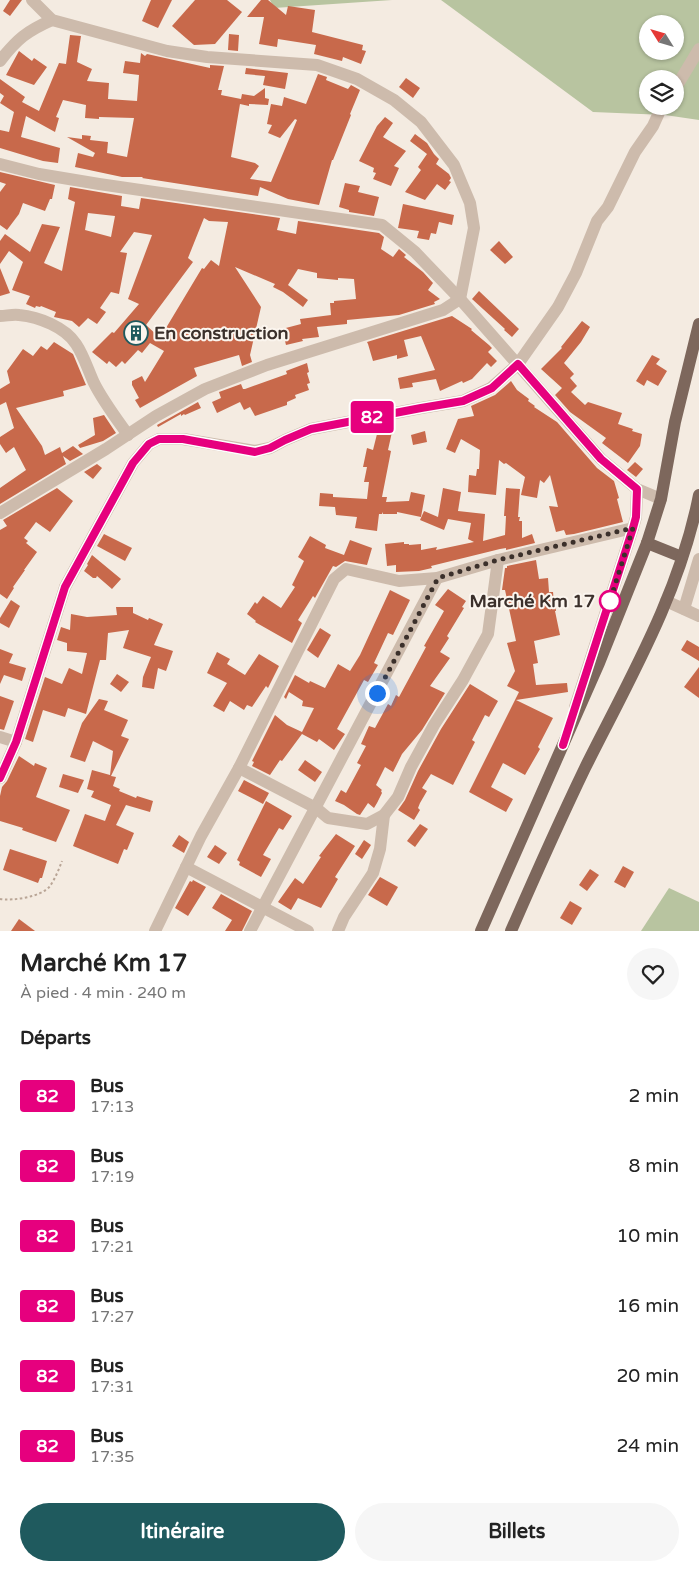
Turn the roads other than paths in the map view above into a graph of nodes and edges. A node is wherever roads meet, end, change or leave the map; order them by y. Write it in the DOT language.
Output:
graph roads {
  1 [pos="32,0"];
  2 [pos="52,20"];
  3 [pos="699,49"];
  4 [pos="0,61"];
  5 [pos="684,74"];
  6 [pos="658,115"];
  7 [pos="0,164"];
  8 [pos="460,299"];
  9 [pos="0,316"];
  10 [pos="699,324"];
  11 [pos="518,364"];
  12 [pos="128,435"];
  13 [pos="637,489"];
  14 [pos="699,495"];
  15 [pos="661,499"];
  16 [pos="0,514"];
  17 [pos="633,528"];
  18 [pos="647,543"];
  19 [pos="682,557"];
  20 [pos="699,558"];
  21 [pos="498,560"];
  22 [pos="438,578"];
  23 [pos="666,601"];
  24 [pos="684,609"];
  25 [pos="699,616"];
  26 [pos="0,737"];
  27 [pos="16,742"];
  28 [pos="563,745"];
  29 [pos="239,768"];
  30 [pos="0,778"];
  31 [pos="316,808"];
  32 [pos="384,815"];
  33 [pos="186,868"];
  34 [pos="262,908"];
  35 [pos="155,931"];
  36 [pos="250,931"];
  37 [pos="308,931"];
  38 [pos="338,931"];
  39 [pos="481,931"];
  40 [pos="511,931"];
  1 -- 2 [label="street"];
  2 -- 4 [label="street"];
  2 -- 8 [label="street"];
  3 -- 5 [label="street"];
  6 -- 11 [label="street"];
  7 -- 8 [label="street"];
  8 -- 11 [label="street"];
  8 -- 12 [label="street"];
  9 -- 12 [label="street"];
  10 -- 15 [label="main road"];
  11 -- 13 [label="street"];
  11 -- 27 [label="street"];
  12 -- 16 [label="street"];
  13 -- 15 [label="street"];
  13 -- 17 [label="street"];
  14 -- 19 [label="main road"];
  15 -- 18 [label="main road"];
  17 -- 21 [label="street"];
  17 -- 28 [label="street"];
  18 -- 19 [label="main road"];
  18 -- 28 [label="main road"];
  19 -- 23 [label="main road"];
  20 -- 24 [label="street"];
  21 -- 22 [label="street"];
  21 -- 32 [label="street"];
  22 -- 29 [label="street"];
  22 -- 31 [label="street"];
  23 -- 24 [label="street"];
  23 -- 40 [label="main road"];
  24 -- 25 [label="street"];
  26 -- 27 [label="street"];
  27 -- 30 [label="street"];
  28 -- 39 [label="main road"];
  29 -- 31 [label="street"];
  29 -- 33 [label="street"];
  31 -- 32 [label="street"];
  31 -- 34 [label="street"];
  32 -- 38 [label="street"];
  33 -- 34 [label="street"];
  33 -- 35 [label="street"];
  34 -- 36 [label="street"];
  34 -- 37 [label="street"];
}
